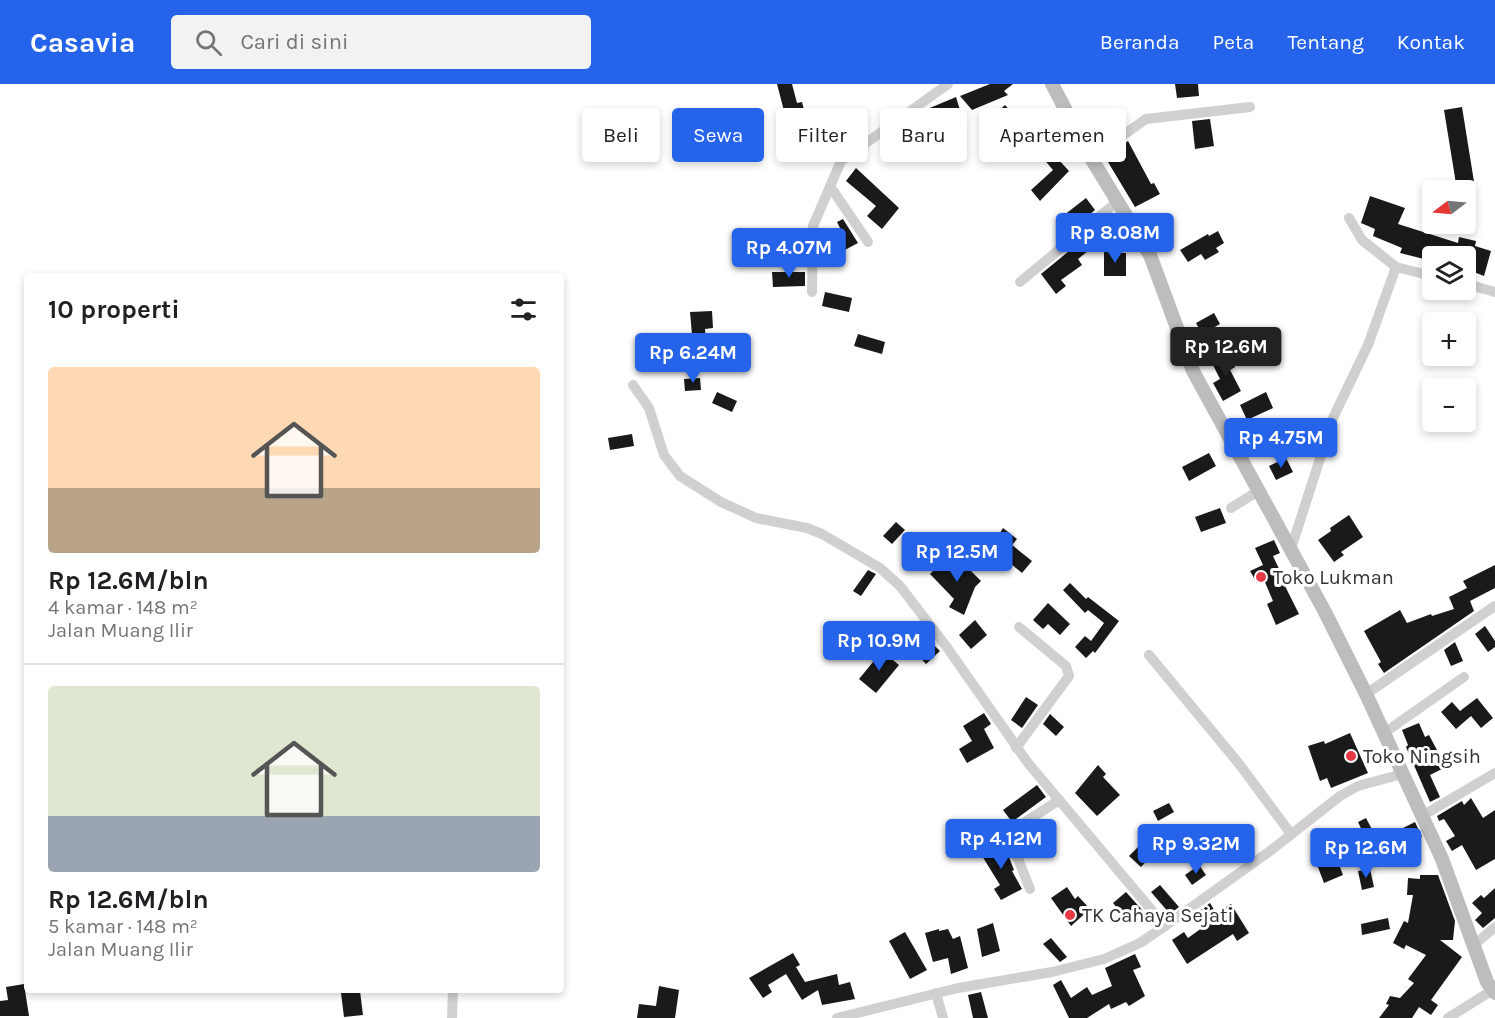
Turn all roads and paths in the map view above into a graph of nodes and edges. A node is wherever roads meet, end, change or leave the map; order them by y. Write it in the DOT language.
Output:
graph roads {
  1 [pos="948,84"];
  2 [pos="1052,84"];
  3 [pos="1250,107"];
  4 [pos="1065,108"];
  5 [pos="1126,133"];
  6 [pos="1094,162"];
  7 [pos="830,186"];
  8 [pos="1118,201"];
  9 [pos="1349,218"];
  10 [pos="868,242"];
  11 [pos="1396,267"];
  12 [pos="1422,274"];
  13 [pos="1020,282"];
  14 [pos="1476,287"];
  15 [pos="812,292"];
  16 [pos="1495,292"];
  17 [pos="633,385"];
  18 [pos="1258,491"];
  19 [pos="1231,508"];
  20 [pos="1290,552"];
  21 [pos="1495,606"];
  22 [pos="1019,627"];
  23 [pos="1149,655"];
  24 [pos="1464,677"];
  25 [pos="1366,694"];
  26 [pos="1384,733"];
  27 [pos="1017,748"];
  28 [pos="1495,773"];
  29 [pos="1402,774"];
  30 [pos="1059,800"];
  31 [pos="1422,816"];
  32 [pos="1291,834"];
  33 [pos="1030,889"];
  34 [pos="1165,926"];
  35 [pos="1495,927"];
  36 [pos="1474,945"];
  37 [pos="1493,992"];
  38 [pos="453,993"];
  39 [pos="936,993"];
  40 [pos="452,1018"];
  41 [pos="837,1018"];
  42 [pos="943,1018"];
  43 [pos="1448,1018"];
  1 -- 7 [label="street"];
  2 -- 4 [label="main road"];
  3 -- 5 [label="street"];
  6 -- 8 [label="main road"];
  7 -- 10 [label="street"];
  7 -- 15 [label="street"];
  8 -- 13 [label="street"];
  8 -- 18 [label="main road"];
  9 -- 11 [label="street"];
  11 -- 12 [label="street"];
  11 -- 20 [label="street"];
  14 -- 16 [label="street"];
  17 -- 27 [label="street"];
  18 -- 19 [label="street"];
  18 -- 20 [label="main road"];
  20 -- 25 [label="main road"];
  21 -- 25 [label="street"];
  22 -- 27 [label="street"];
  23 -- 32 [label="street"];
  24 -- 26 [label="street"];
  25 -- 26 [label="main road"];
  26 -- 29 [label="main road"];
  27 -- 30 [label="street"];
  28 -- 31 [label="street"];
  29 -- 31 [label="main road"];
  29 -- 32 [label="street"];
  30 -- 33 [label="street"];
  30 -- 34 [label="street"];
  31 -- 36 [label="main road"];
  32 -- 34 [label="street"];
  34 -- 39 [label="street"];
  35 -- 36 [label="street"];
  36 -- 37 [label="main road"];
  37 -- 43 [label="street"];
  38 -- 40 [label="street"];
  39 -- 41 [label="street"];
  39 -- 42 [label="street"];
}
